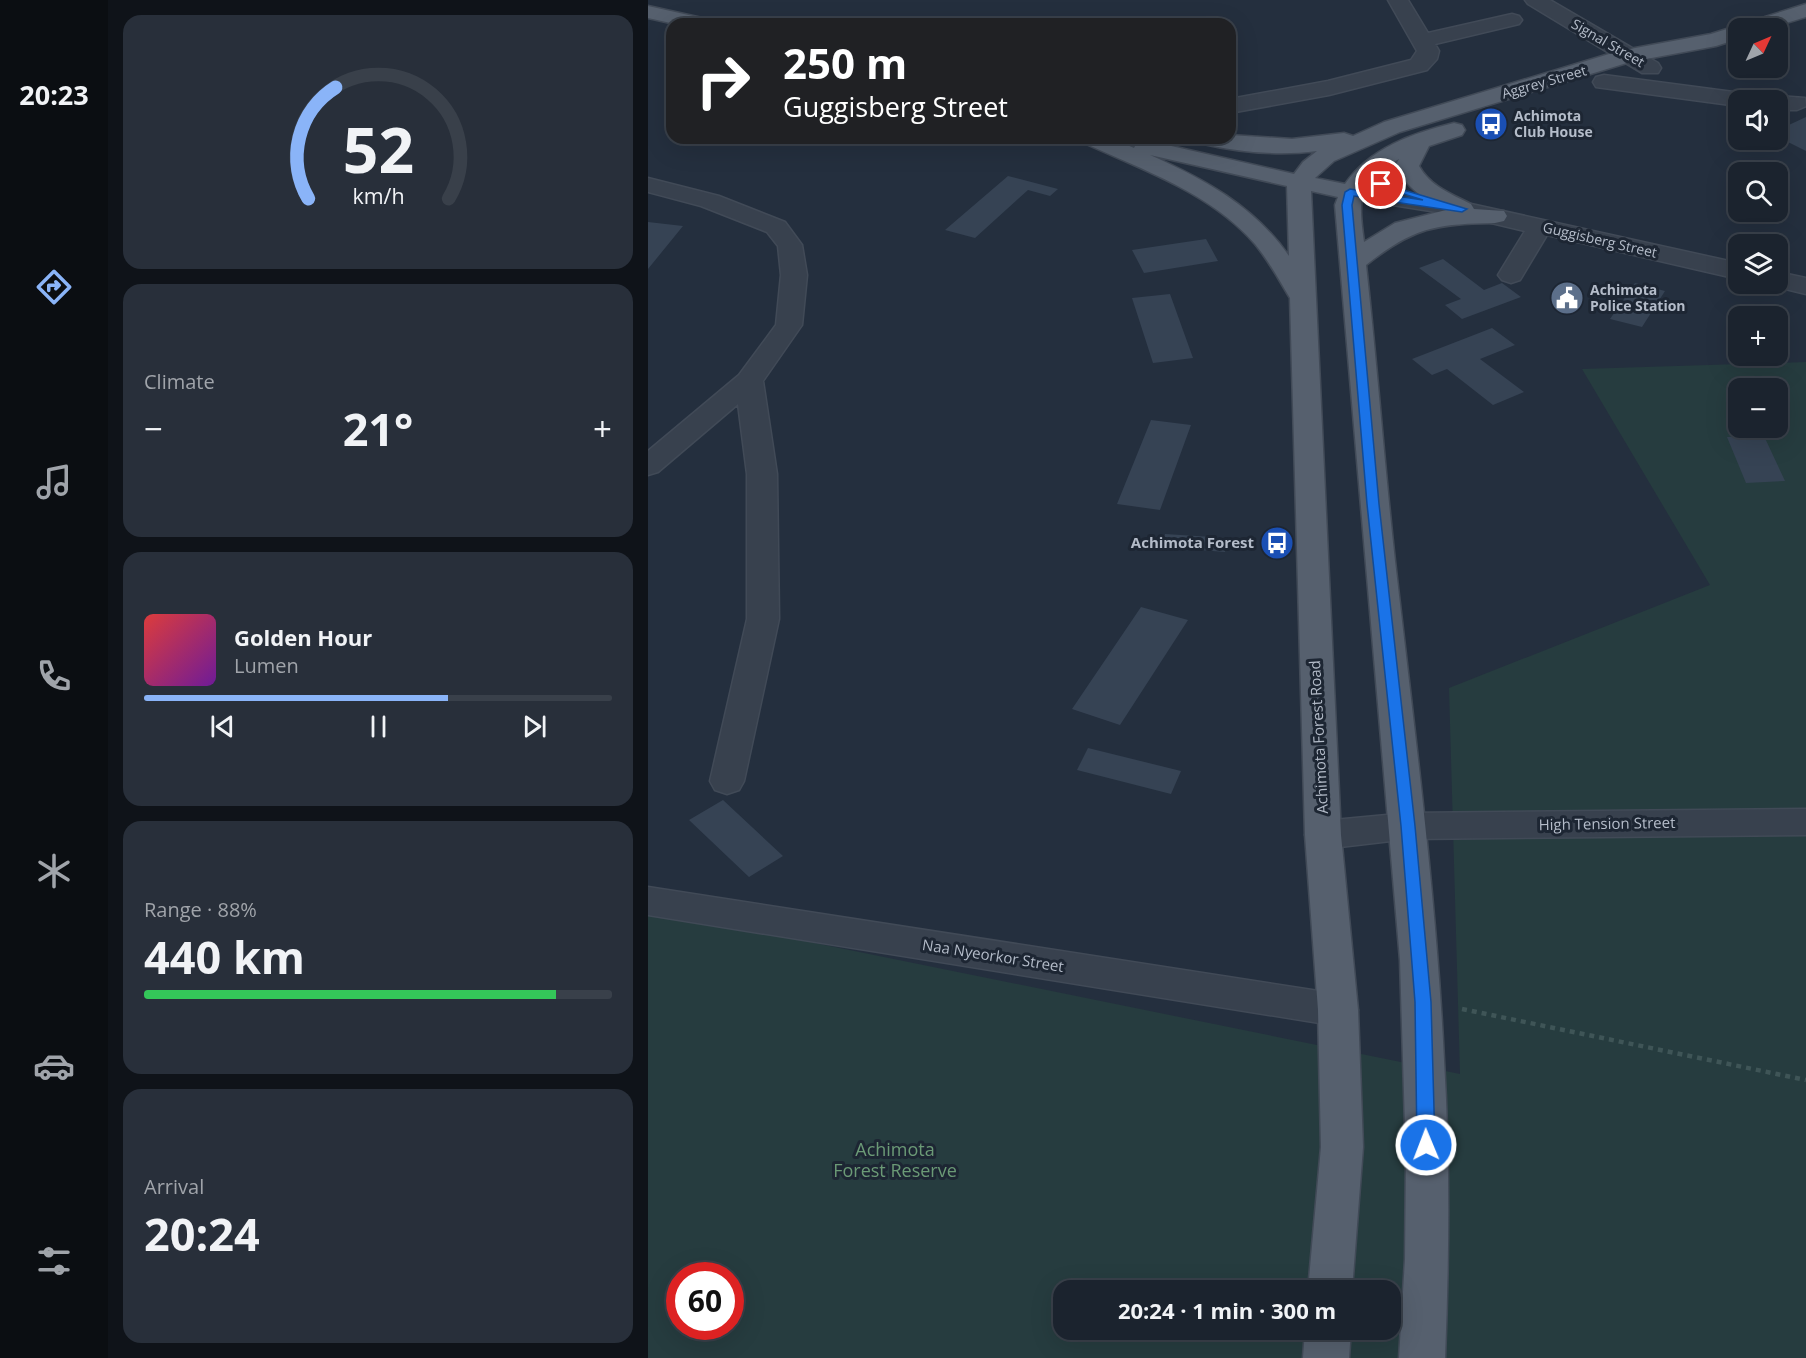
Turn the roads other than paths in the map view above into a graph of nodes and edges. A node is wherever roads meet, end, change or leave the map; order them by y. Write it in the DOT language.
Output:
graph roads {
  1 [pos="1398,0"];
  2 [pos="1535,0"];
  3 [pos="1806,10"];
  4 [pos="648,12"];
  5 [pos="676,18"];
  6 [pos="1781,18"];
  7 [pos="1512,20"];
  8 [pos="648,31"];
  9 [pos="666,35"];
  10 [pos="1728,36"];
  11 [pos="1716,40"];
  12 [pos="1421,41"];
  13 [pos="1628,56"];
  14 [pos="1650,68"];
  15 [pos="1604,82"];
  16 [pos="1728,98"];
  17 [pos="1236,105"];
  18 [pos="1392,127"];
  19 [pos="1420,142"];
  20 [pos="1236,143"];
  21 [pos="1105,144"];
  22 [pos="1141,144"];
  23 [pos="1220,144"];
  24 [pos="1305,175"];
  25 [pos="648,185"];
  26 [pos="1355,185"];
  27 [pos="1462,209"];
  28 [pos="1495,216"];
  29 [pos="1540,226"];
  30 [pos="1354,262"];
  31 [pos="1728,269"];
  32 [pos="1511,275"];
  33 [pos="1788,282"];
  34 [pos="1806,286"];
  35 [pos="1304,300"];
  36 [pos="749,381"];
  37 [pos="648,466"];
  38 [pos="727,781"];
  39 [pos="1806,822"];
  40 [pos="1408,826"];
  41 [pos="1323,835"];
  42 [pos="648,901"];
  43 [pos="1338,1010"];
  44 [pos="1331,1280"];
  45 [pos="1327,1340"];
  46 [pos="1326,1358"];
  47 [pos="1422,1358"];
  1 -- 12 [label="street"];
  2 -- 13 [label="street, Signal Street"];
  3 -- 6 [label="main road"];
  4 -- 5 [label="main road"];
  7 -- 12 [label="street"];
  8 -- 9 [label="main road"];
  10 -- 11 [label="main road, Aggrey Street"];
  11 -- 13 [label="main road, Aggrey Street"];
  11 -- 14 [label="main road, Aggrey Street"];
  12 -- 17 [label="street"];
  13 -- 14 [label="street, Signal Street"];
  13 -- 18 [label="main road, Aggrey Street"];
  14 -- 15 [label="main road, Aggrey Street"];
  15 -- 16 [label="street"];
  15 -- 19 [label="main road, Aggrey Street"];
  18 -- 20 [label="main road"];
  18 -- 24 [label="main road, Aggrey Street"];
  19 -- 26 [label="main road, Aggrey Street"];
  19 -- 27 [label="main road"];
  21 -- 35 [label="main road"];
  22 -- 24 [label="main road"];
  23 -- 24 [label="main road"];
  24 -- 26 [label="main road"];
  24 -- 35 [label="main road, Achimota Forest Road"];
  25 -- 36 [label="street"];
  26 -- 27 [label="street, Guggisberg Street"];
  26 -- 30 [label="main road"];
  27 -- 28 [label="street, Guggisberg Street"];
  28 -- 29 [label="street, Guggisberg Street"];
  28 -- 30 [label="main road"];
  29 -- 31 [label="street, Guggisberg Street"];
  29 -- 32 [label="street"];
  30 -- 40 [label="main road"];
  33 -- 34 [label="street"];
  35 -- 41 [label="main road, Achimota Forest Road"];
  36 -- 37 [label="street"];
  36 -- 38 [label="street"];
  39 -- 40 [label="street, High Tension Street"];
  40 -- 41 [label="street, High Tension Street"];
  40 -- 47 [label="main road"];
  41 -- 43 [label="main road, Achimota Forest Road"];
  42 -- 43 [label="street, Naa Nyeorkor Street"];
  43 -- 44 [label="main road, Achimota Forest Road"];
  45 -- 46 [label="main road"];
}
